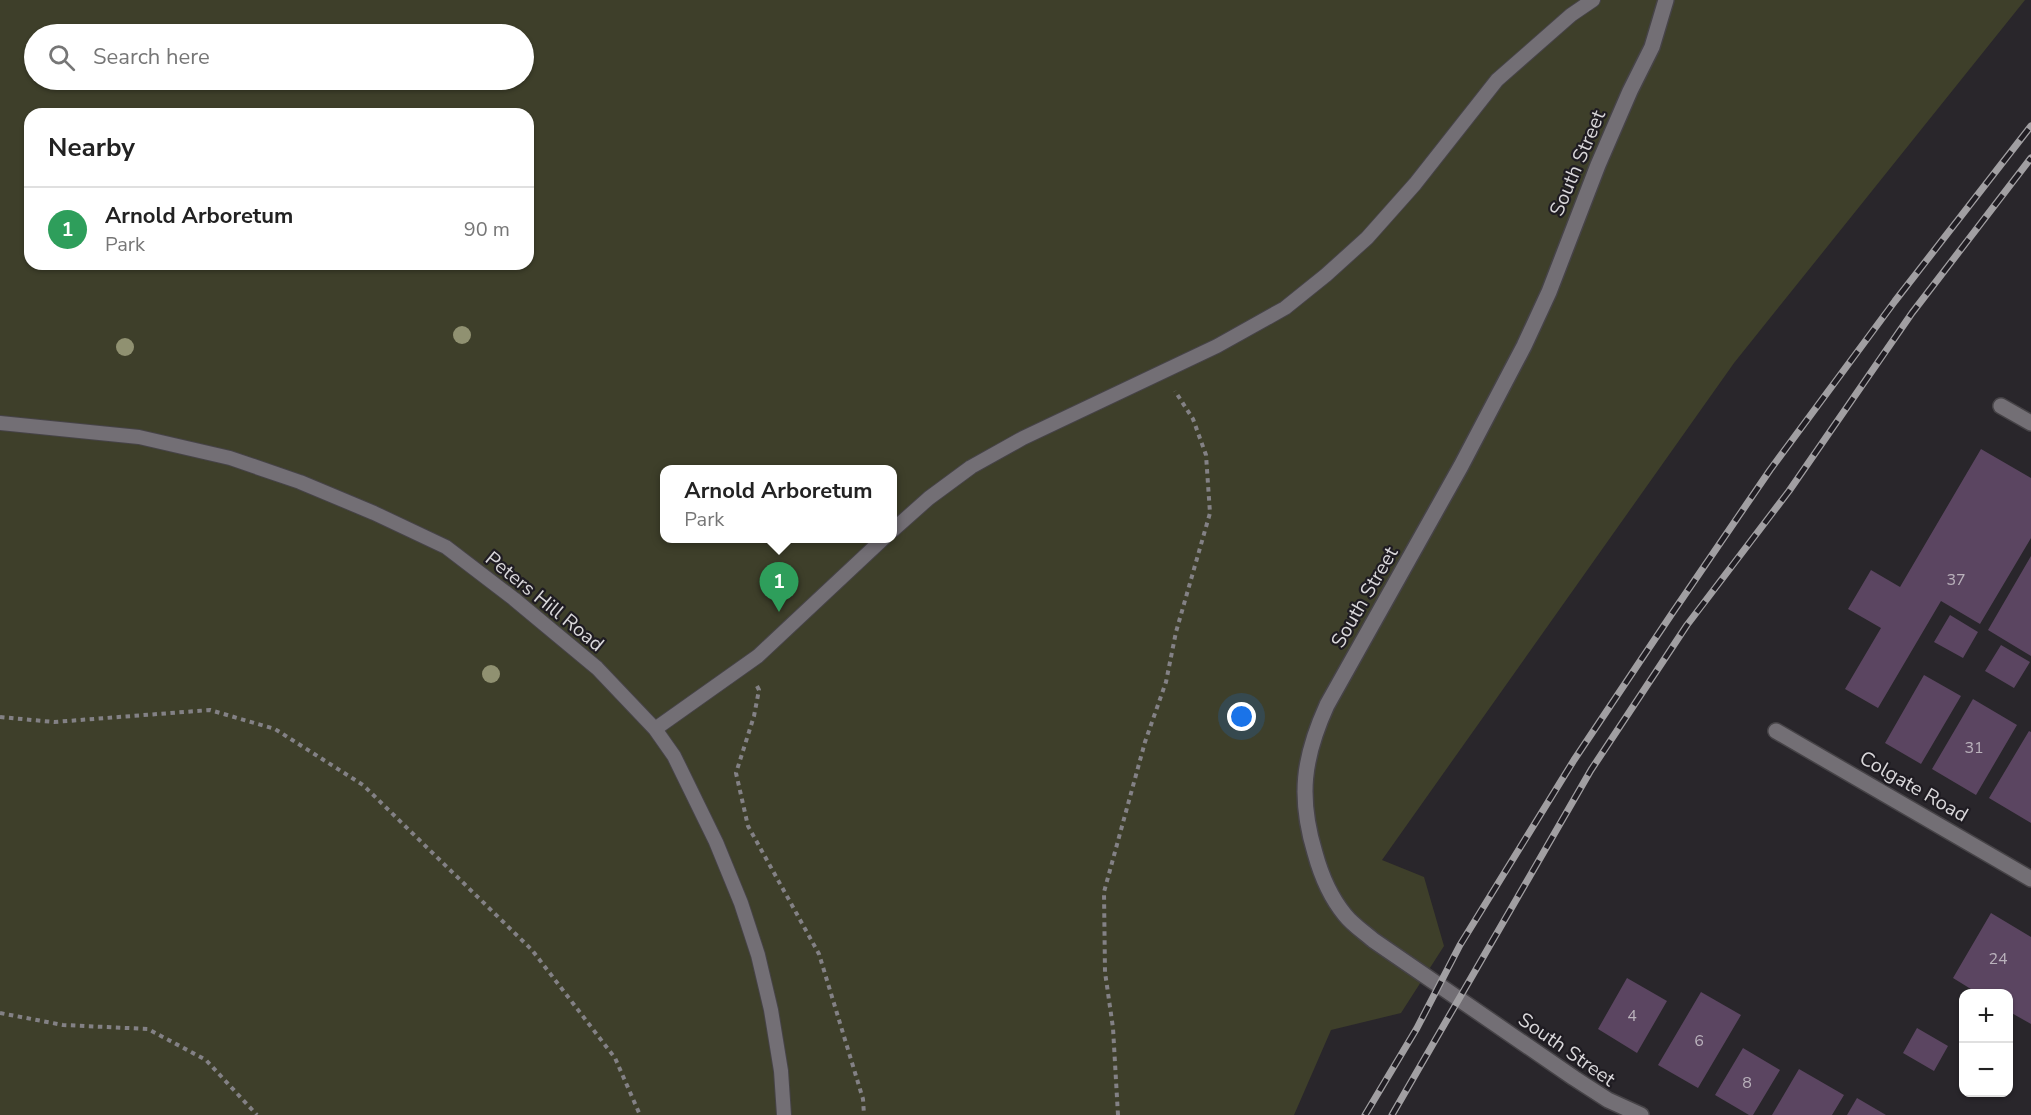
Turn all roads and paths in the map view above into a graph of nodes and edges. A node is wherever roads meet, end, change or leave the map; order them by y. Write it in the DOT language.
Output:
graph roads {
  1 [pos="1593,0"];
  2 [pos="1666,0"];
  3 [pos="1166,372"];
  4 [pos="2001,406"];
  5 [pos="0,423"];
  6 [pos="2031,423"];
  7 [pos="897,526"];
  8 [pos="879,543"];
  9 [pos="747,665"];
  10 [pos="0,717"];
  11 [pos="655,729"];
  12 [pos="1776,731"];
  13 [pos="2031,879"];
  14 [pos="0,1013"];
  15 [pos="1609,1107"];
  16 [pos="257,1115"];
  17 [pos="640,1115"];
  18 [pos="784,1115"];
  19 [pos="864,1115"];
  20 [pos="1118,1115"];
  21 [pos="1641,1115"];
  1 -- 3 [label="lane"];
  2 -- 15 [label="street, South Street"];
  3 -- 7 [label="lane"];
  3 -- 20 [label="path"];
  4 -- 6 [label="street"];
  5 -- 11 [label="lane, Peters Hill Road"];
  8 -- 9 [label="lane"];
  9 -- 11 [label="lane"];
  9 -- 19 [label="path"];
  10 -- 17 [label="path"];
  11 -- 18 [label="lane, Peters Hill Road"];
  12 -- 13 [label="street, Colgate Road"];
  14 -- 16 [label="path"];
  15 -- 21 [label="street, South Street"];
}
